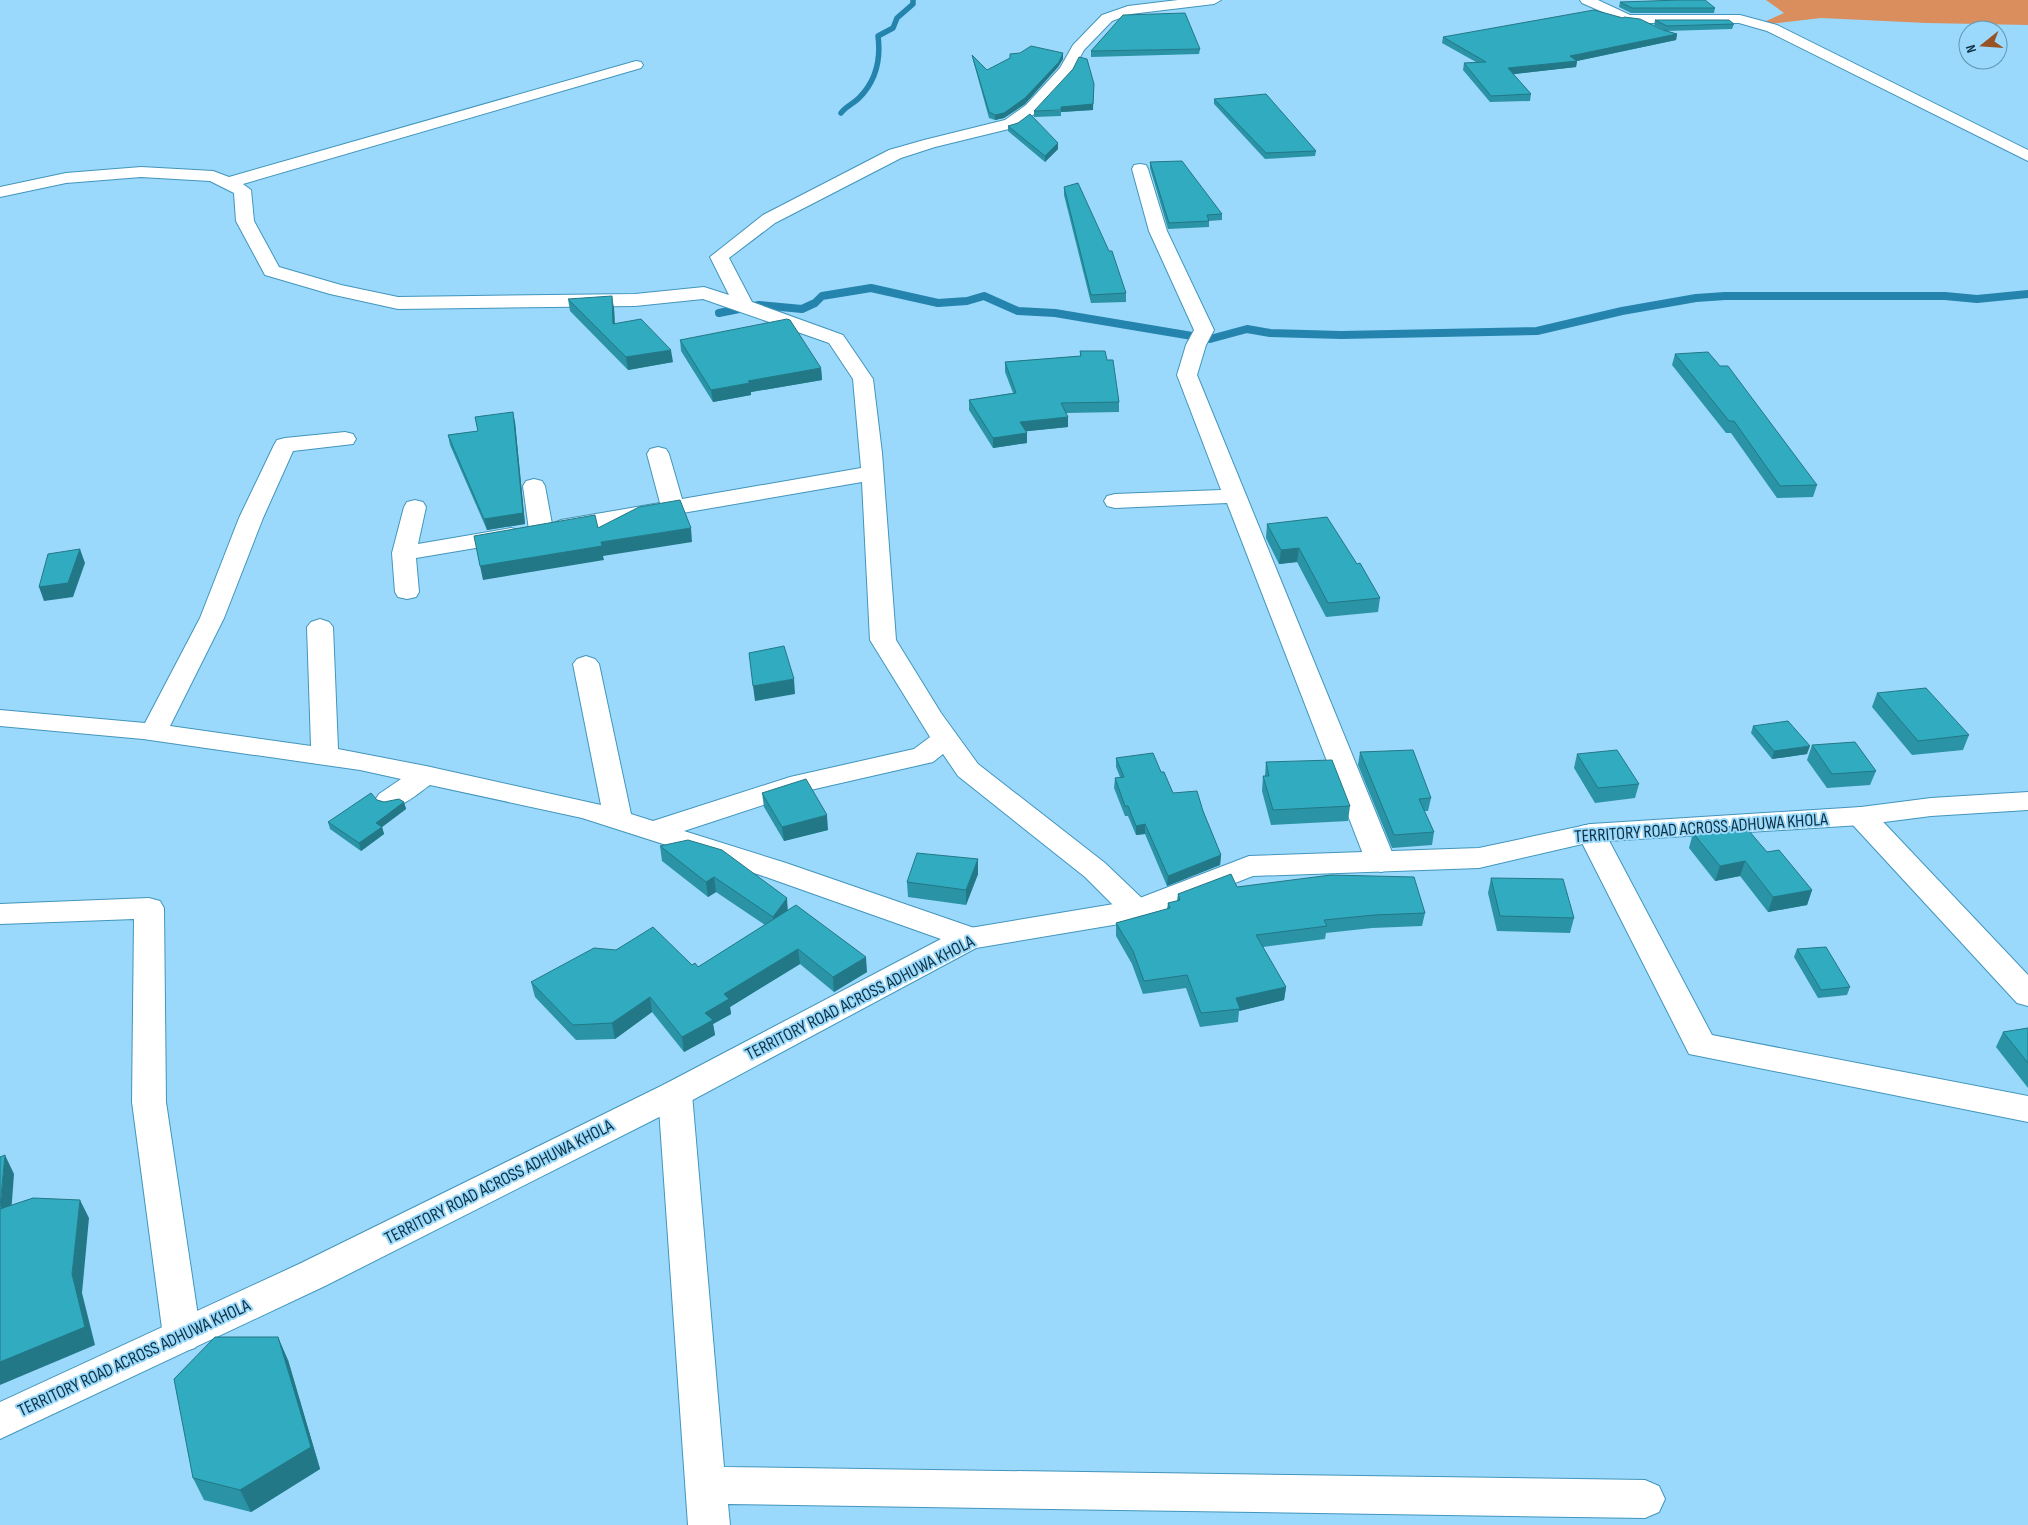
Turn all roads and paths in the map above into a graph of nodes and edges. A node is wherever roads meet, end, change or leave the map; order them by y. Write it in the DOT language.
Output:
graph roads {
  1 [pos="1214,0"];
  2 [pos="1587,0"];
  3 [pos="636,65"];
  4 [pos="2028,156"];
  5 [pos="1140,169"];
  6 [pos="227,183"];
  7 [pos="0,192"];
  8 [pos="744,306"];
  9 [pos="345,439"];
  10 [pos="658,454"];
  11 [pos="872,473"];
  12 [pos="534,486"];
  13 [pos="1236,496"];
  14 [pos="1115,501"];
  15 [pos="415,507"];
  16 [pos="673,507"];
  17 [pos="541,530"];
  18 [pos="404,553"];
  19 [pos="407,592"];
  20 [pos="320,628"];
  21 [pos="586,664"];
  22 [pos="0,718"];
  23 [pos="154,732"];
  24 [pos="945,739"];
  25 [pos="325,756"];
  26 [pos="426,775"];
  27 [pos="390,800"];
  28 [pos="2028,801"];
  29 [pos="1861,816"];
  30 [pos="618,820"];
  31 [pos="653,831"];
  32 [pos="1591,833"];
  33 [pos="1381,862"];
  34 [pos="1137,911"];
  35 [pos="0,914"];
  36 [pos="969,938"];
  37 [pos="2028,995"];
  38 [pos="675,1094"];
  39 [pos="2028,1110"];
  40 [pos="182,1336"];
  41 [pos="0,1421"];
  42 [pos="707,1485"];
  43 [pos="1645,1499"];
  44 [pos="709,1525"];
  1 -- 8 [label="street"];
  2 -- 4 [label="street"];
  3 -- 6 [label="street"];
  5 -- 13 [label="street"];
  6 -- 7 [label="street"];
  6 -- 8 [label="street"];
  8 -- 11 [label="street"];
  9 -- 23 [label="street"];
  10 -- 16 [label="street"];
  11 -- 16 [label="street"];
  11 -- 24 [label="street"];
  12 -- 17 [label="street"];
  13 -- 14 [label="street"];
  13 -- 33 [label="street"];
  15 -- 18 [label="street"];
  16 -- 17 [label="street"];
  17 -- 18 [label="street"];
  18 -- 19 [label="street"];
  20 -- 25 [label="street"];
  21 -- 30 [label="street"];
  22 -- 23 [label="street"];
  23 -- 25 [label="street"];
  24 -- 31 [label="street"];
  24 -- 34 [label="street"];
  25 -- 26 [label="street"];
  26 -- 27 [label="street"];
  26 -- 30 [label="street"];
  28 -- 29 [label="street, TERRITORY ROAD ACROSS ADHUWA KHOLA"];
  29 -- 32 [label="street, TERRITORY ROAD ACROSS ADHUWA KHOLA"];
  29 -- 37 [label="street"];
  30 -- 31 [label="street"];
  31 -- 36 [label="street"];
  32 -- 33 [label="street, TERRITORY ROAD ACROSS ADHUWA KHOLA"];
  32 -- 39 [label="street"];
  33 -- 34 [label="street, TERRITORY ROAD ACROSS ADHUWA KHOLA"];
  34 -- 36 [label="street, TERRITORY ROAD ACROSS ADHUWA KHOLA"];
  35 -- 40 [label="street"];
  36 -- 38 [label="street, TERRITORY ROAD ACROSS ADHUWA KHOLA"];
  38 -- 40 [label="street, TERRITORY ROAD ACROSS ADHUWA KHOLA"];
  38 -- 42 [label="street"];
  40 -- 41 [label="street, TERRITORY ROAD ACROSS ADHUWA KHOLA"];
  42 -- 43 [label="street"];
  42 -- 44 [label="street"];
}
